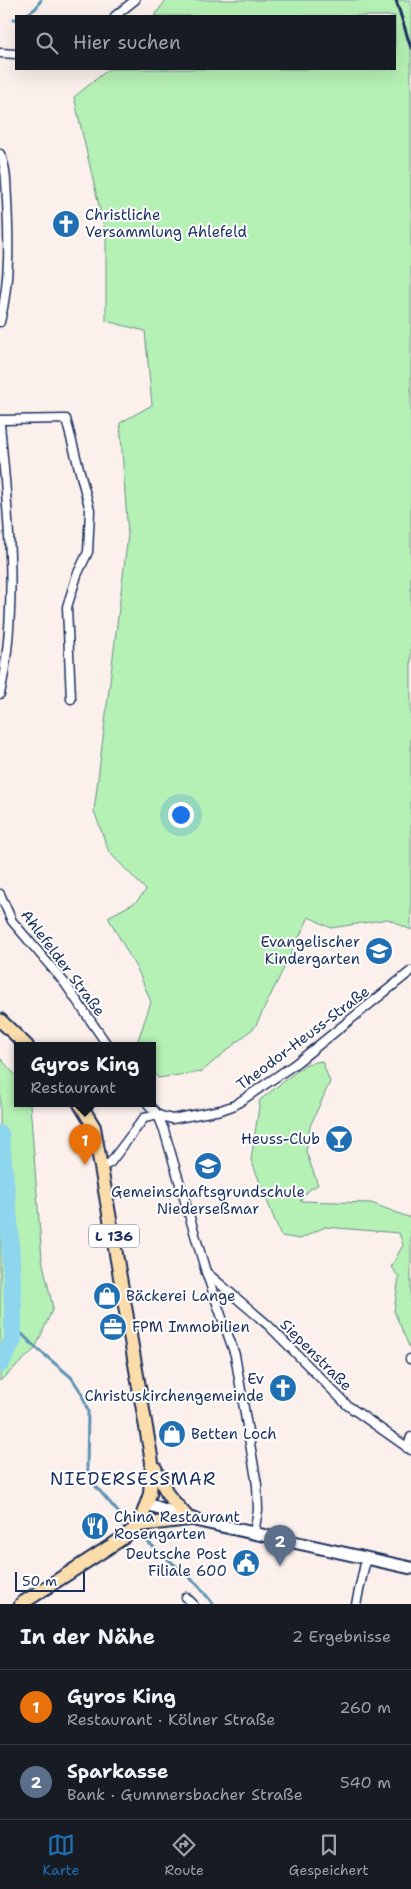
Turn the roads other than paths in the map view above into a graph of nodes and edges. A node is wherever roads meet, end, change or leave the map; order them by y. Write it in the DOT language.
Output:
graph roads {
  1 [pos="135,0"];
  2 [pos="116,15"];
  3 [pos="0,53"];
  4 [pos="15,54"];
  5 [pos="0,154"];
  6 [pos="0,322"];
  7 [pos="0,422"];
  8 [pos="2,672"];
  9 [pos="1,682"];
  10 [pos="0,694"];
  11 [pos="71,698"];
  12 [pos="0,894"];
  13 [pos="411,971"];
  14 [pos="0,1020"];
  15 [pos="24,1042"];
  16 [pos="105,1042"];
  17 [pos="82,1107"];
  18 [pos="151,1107"];
  19 [pos="158,1115"];
  20 [pos="101,1168"];
  21 [pos="206,1272"];
  22 [pos="411,1437"];
  23 [pos="409,1449"];
  24 [pos="152,1462"];
  25 [pos="147,1504"];
  26 [pos="189,1519"];
  27 [pos="135,1528"];
  28 [pos="254,1533"];
  29 [pos="366,1559"];
  30 [pos="411,1568"];
  31 [pos="186,1597"];
  32 [pos="21,1604"];
  33 [pos="193,1604"];
  34 [pos="356,1604"];
  1 -- 2 [label="street"];
  3 -- 4 [label="street"];
  5 -- 6 [label="street"];
  7 -- 8 [label="street"];
  7 -- 11 [label="street"];
  8 -- 9 [label="street"];
  9 -- 10 [label="street"];
  12 -- 16 [label="street, Ahlefelder Straße"];
  13 -- 19 [label="street, Theodor-Heuss-Straße"];
  14 -- 15 [label="main road"];
  17 -- 20 [label="main road, L 136"];
  18 -- 19 [label="street"];
  19 -- 20 [label="street"];
  19 -- 21 [label="street"];
  20 -- 24 [label="main road, L 136"];
  21 -- 23 [label="street, Siepenstraße"];
  21 -- 28 [label="street"];
  22 -- 23 [label="street"];
  24 -- 25 [label="main road, L 136"];
  24 -- 26 [label="main road"];
  25 -- 26 [label="main road"];
  25 -- 27 [label="main road, L 136"];
  26 -- 27 [label="main road"];
  26 -- 28 [label="main road"];
  27 -- 32 [label="main road"];
  28 -- 29 [label="main road"];
  29 -- 30 [label="main road"];
  29 -- 34 [label="street"];
  31 -- 33 [label="street"];
}
